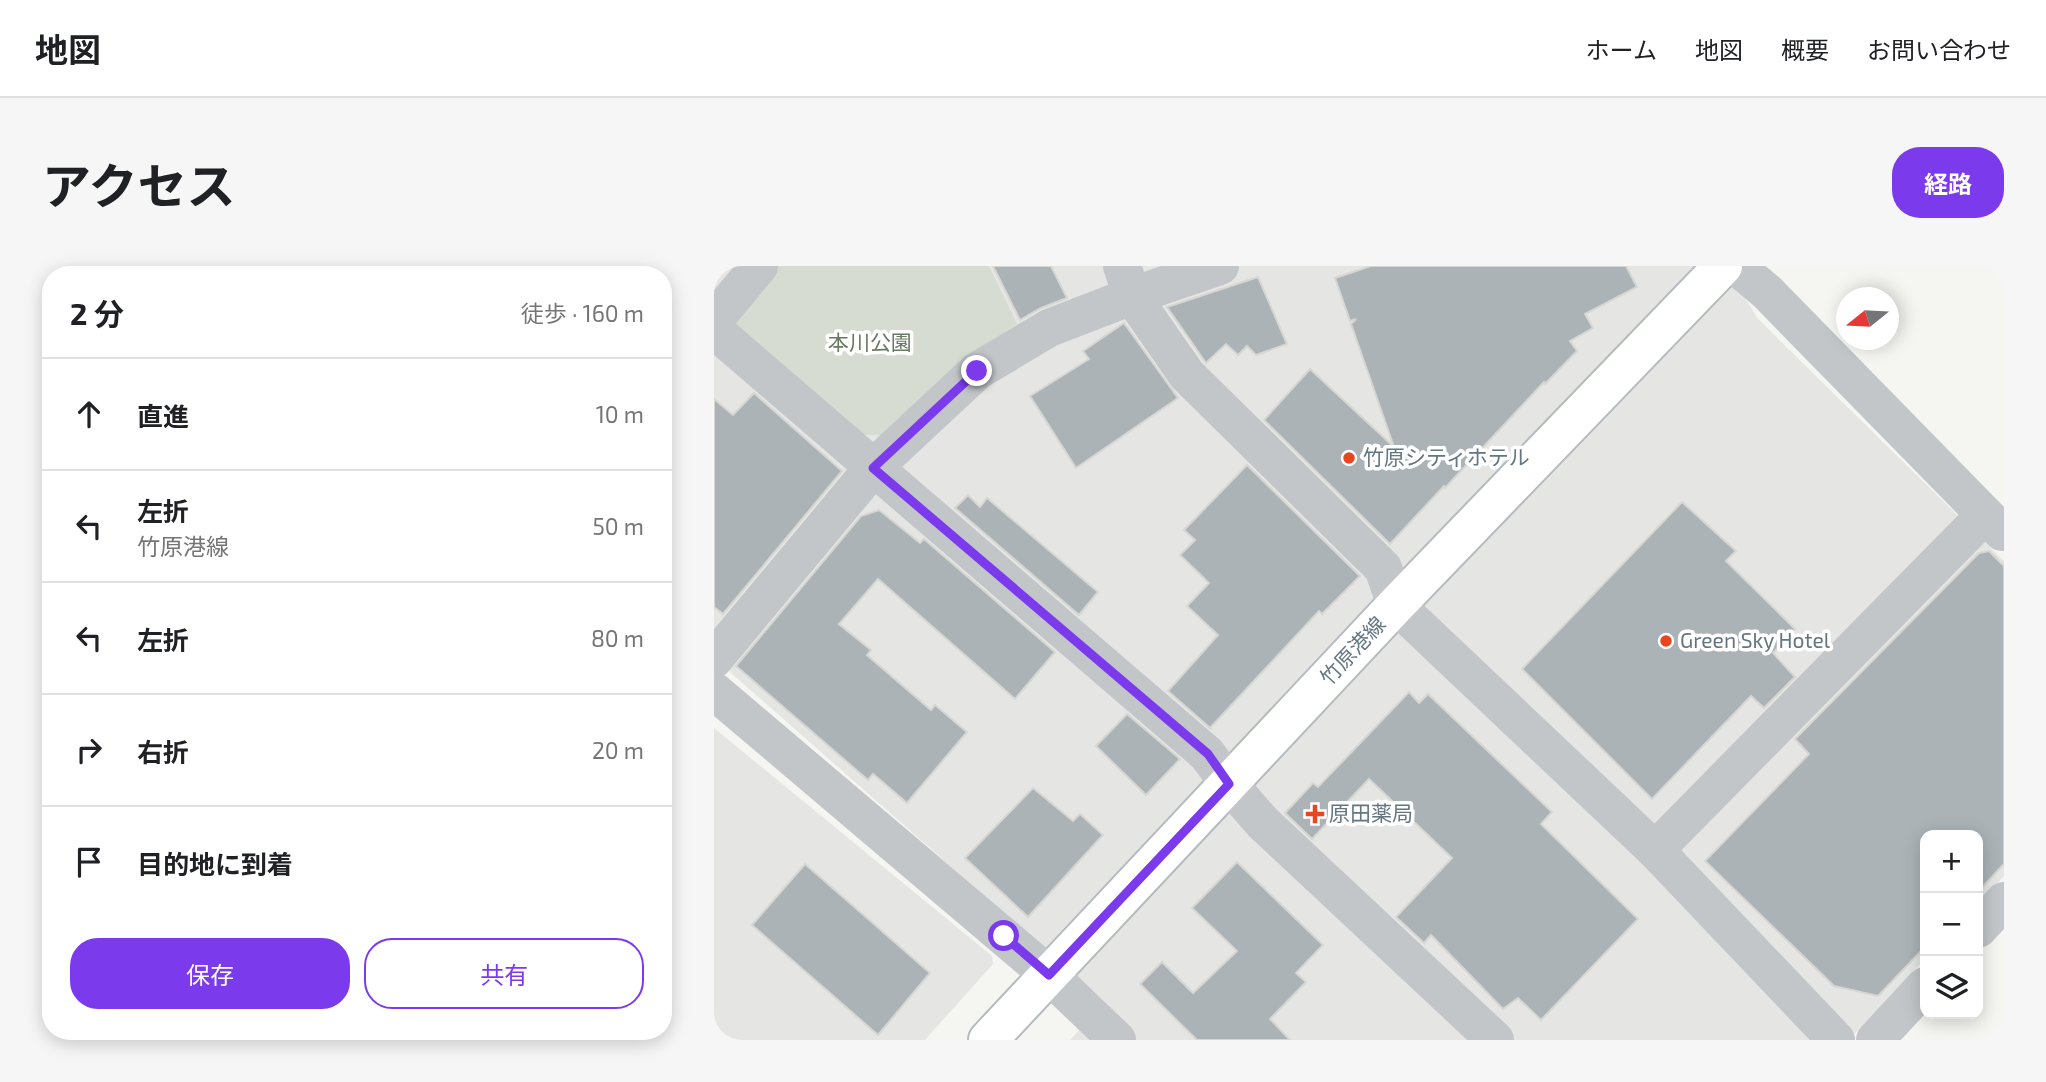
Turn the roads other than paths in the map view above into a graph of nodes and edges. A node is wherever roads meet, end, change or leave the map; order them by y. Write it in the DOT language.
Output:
graph roads {
  1 [pos="759,266"];
  2 [pos="1220,266"];
  3 [pos="1723,266"];
  4 [pos="1736,266"];
  5 [pos="1127,281"];
  6 [pos="714,320"];
  7 [pos="714,330"];
  8 [pos="873,468"];
  9 [pos="1994,524"];
  10 [pos="1396,605"];
  11 [pos="714,659"];
  12 [pos="714,691"];
  13 [pos="1229,784"];
  14 [pos="1655,849"];
  15 [pos="2004,901"];
  16 [pos="1983,924"];
  17 [pos="1049,975"];
  18 [pos="1920,991"];
  19 [pos="988,1040"];
  20 [pos="1117,1040"];
  21 [pos="1495,1040"];
  22 [pos="1836,1040"];
  23 [pos="1875,1040"];
  1 -- 6 [label="street"];
  2 -- 5 [label="street"];
  3 -- 10 [label="main road, 竹原港線"];
  4 -- 9 [label="street"];
  5 -- 8 [label="street"];
  5 -- 10 [label="street"];
  7 -- 8 [label="street"];
  8 -- 11 [label="street"];
  8 -- 13 [label="street"];
  9 -- 14 [label="street"];
  10 -- 13 [label="main road, 竹原港線"];
  10 -- 14 [label="street"];
  12 -- 17 [label="street"];
  13 -- 17 [label="main road, 竹原港線"];
  13 -- 21 [label="street"];
  14 -- 22 [label="street"];
  15 -- 16 [label="street"];
  17 -- 19 [label="main road, 竹原港線"];
  17 -- 20 [label="street"];
  18 -- 23 [label="street"];
}
